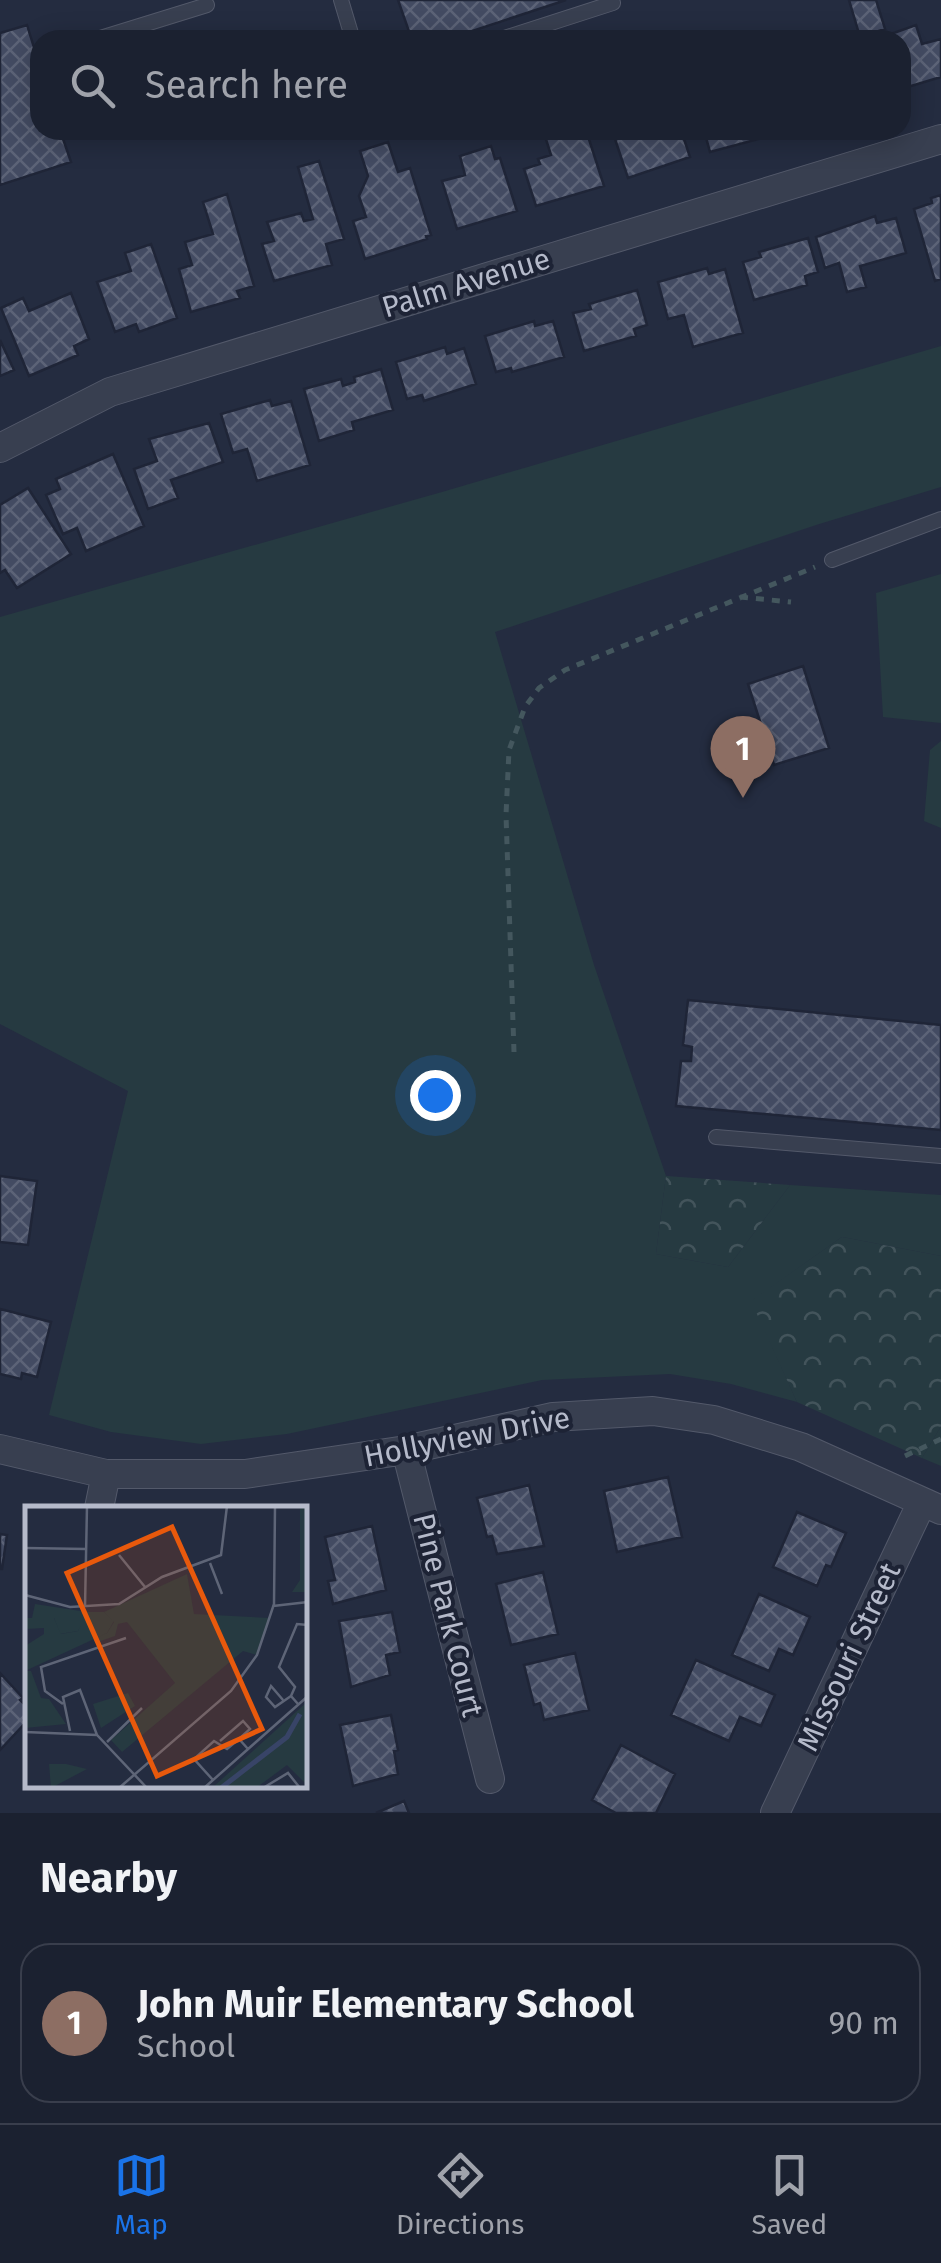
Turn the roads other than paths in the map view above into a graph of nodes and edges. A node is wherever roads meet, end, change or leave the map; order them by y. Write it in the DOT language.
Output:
graph roads {
  1 [pos="224,0"];
  2 [pos="341,0"];
  3 [pos="612,0"];
  4 [pos="206,3"];
  5 [pos="124,30"];
  6 [pos="350,30"];
  7 [pos="529,30"];
  8 [pos="941,139"];
  9 [pos="0,448"];
  10 [pos="941,518"];
  11 [pos="832,560"];
  12 [pos="716,1137"];
  13 [pos="941,1156"];
  14 [pos="0,1448"];
  15 [pos="406,1450"];
  16 [pos="106,1474"];
  17 [pos="99,1506"];
  18 [pos="932,1506"];
  19 [pos="490,1779"];
  20 [pos="776,1813"];
  1 -- 4 [label="lane"];
  2 -- 6 [label="lane"];
  3 -- 7 [label="lane"];
  4 -- 5 [label="lane"];
  8 -- 9 [label="street, Palm Avenue"];
  10 -- 11 [label="lane"];
  12 -- 13 [label="lane"];
  14 -- 16 [label="street, Hollyview Drive"];
  15 -- 16 [label="street, Hollyview Drive"];
  15 -- 18 [label="street, Hollyview Drive"];
  15 -- 19 [label="street, Pine Park Court"];
  16 -- 17 [label="street"];
  18 -- 20 [label="street, Missouri Street"];
}
